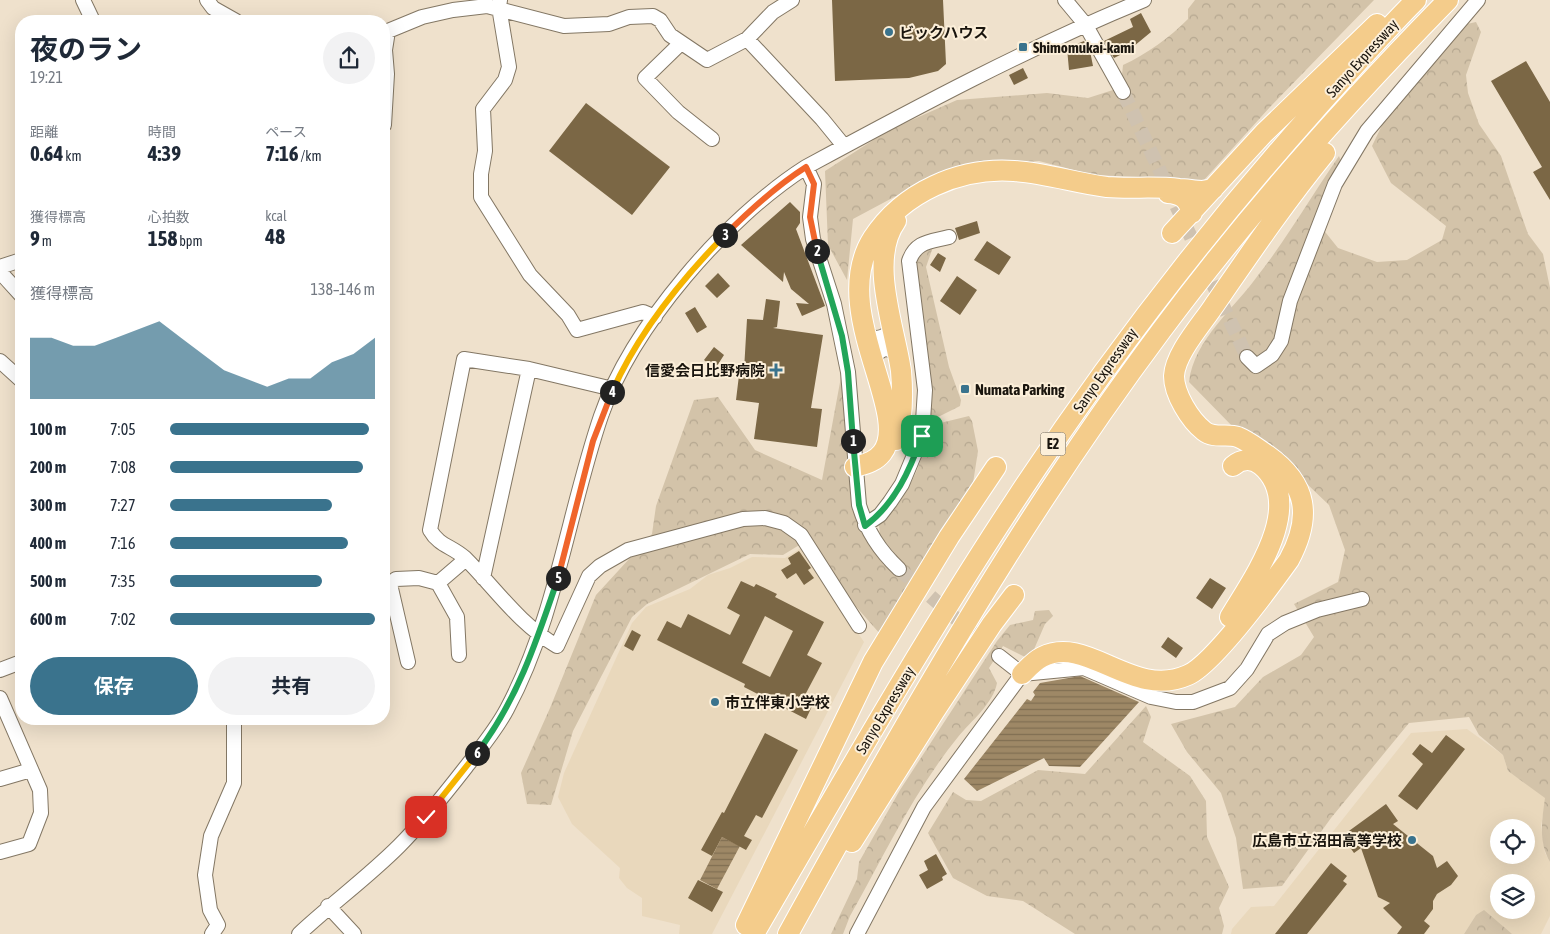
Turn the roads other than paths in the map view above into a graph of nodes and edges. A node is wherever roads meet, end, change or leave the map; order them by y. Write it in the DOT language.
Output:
graph roads {
  1 [pos="84,0"];
  2 [pos="207,0"];
  3 [pos="792,0"];
  4 [pos="1065,0"];
  5 [pos="1144,0"];
  6 [pos="1406,0"];
  7 [pos="1416,0"];
  8 [pos="1448,0"];
  9 [pos="1453,0"];
  10 [pos="1478,0"];
  11 [pos="499,4"];
  12 [pos="90,15"];
  13 [pos="225,15"];
  14 [pos="1085,24"];
  15 [pos="390,30"];
  16 [pos="747,39"];
  17 [pos="681,43"];
  18 [pos="1122,92"];
  19 [pos="712,139"];
  20 [pos="844,146"];
  21 [pos="806,167"];
  22 [pos="1214,189"];
  23 [pos="1192,213"];
  24 [pos="1172,233"];
  25 [pos="949,237"];
  26 [pos="15,262"];
  27 [pos="0,267"];
  28 [pos="0,272"];
  29 [pos="15,288"];
  30 [pos="655,317"];
  31 [pos="892,323"];
  32 [pos="864,330"];
  33 [pos="898,356"];
  34 [pos="1247,357"];
  35 [pos="0,361"];
  36 [pos="873,362"];
  37 [pos="529,369"];
  38 [pos="15,375"];
  39 [pos="613,389"];
  40 [pos="855,466"];
  41 [pos="1233,466"];
  42 [pos="996,467"];
  43 [pos="1300,497"];
  44 [pos="1277,502"];
  45 [pos="865,526"];
  46 [pos="1274,535"];
  47 [pos="1299,538"];
  48 [pos="466,559"];
  49 [pos="899,569"];
  50 [pos="483,578"];
  51 [pos="438,583"];
  52 [pos="390,584"];
  53 [pos="1014,595"];
  54 [pos="390,599"];
  55 [pos="1362,599"];
  56 [pos="860,626"];
  57 [pos="538,636"];
  58 [pos="459,655"];
  59 [pos="999,656"];
  60 [pos="408,662"];
  61 [pos="15,664"];
  62 [pos="0,670"];
  63 [pos="1022,674"];
  64 [pos="1,703"];
  65 [pos="238,725"];
  66 [pos="31,770"];
  67 [pos="0,779"];
  68 [pos="0,852"];
  69 [pos="328,906"];
  70 [pos="212,934"];
  71 [pos="299,934"];
  72 [pos="354,934"];
  73 [pos="742,934"];
  74 [pos="754,934"];
  75 [pos="790,934"];
  76 [pos="857,934"];
  1 -- 12 [label="street"];
  2 -- 13 [label="street"];
  3 -- 16 [label="street"];
  4 -- 14 [label="street"];
  5 -- 14 [label="street"];
  6 -- 22 [label="highway"];
  7 -- 74 [label="highway, Sanyo Expressway / E2"];
  8 -- 75 [label="highway, Sanyo Expressway / E2"];
  9 -- 43 [label="highway"];
  10 -- 34 [label="street"];
  11 -- 15 [label="street"];
  11 -- 17 [label="street"];
  11 -- 30 [label="street"];
  14 -- 18 [label="street"];
  14 -- 20 [label="street"];
  16 -- 17 [label="street"];
  16 -- 20 [label="street"];
  17 -- 19 [label="street"];
  20 -- 21 [label="street"];
  21 -- 30 [label="street"];
  21 -- 40 [label="street"];
  22 -- 23 [label="highway"];
  22 -- 32 [label="highway"];
  23 -- 24 [label="highway"];
  23 -- 31 [label="highway"];
  25 -- 45 [label="street"];
  26 -- 27 [label="street"];
  28 -- 29 [label="street"];
  30 -- 39 [label="street"];
  31 -- 32 [label="street"];
  31 -- 33 [label="highway"];
  32 -- 36 [label="highway"];
  33 -- 36 [label="street"];
  33 -- 40 [label="highway"];
  35 -- 38 [label="street"];
  36 -- 40 [label="highway"];
  37 -- 39 [label="street"];
  37 -- 48 [label="street"];
  37 -- 50 [label="street"];
  39 -- 57 [label="street"];
  40 -- 45 [label="street"];
  41 -- 44 [label="highway"];
  42 -- 73 [label="highway"];
  43 -- 44 [label="street"];
  43 -- 47 [label="highway"];
  44 -- 46 [label="highway"];
  45 -- 49 [label="street"];
  46 -- 47 [label="street"];
  46 -- 63 [label="highway"];
  47 -- 63 [label="highway"];
  48 -- 50 [label="street"];
  48 -- 51 [label="street"];
  50 -- 57 [label="street"];
  51 -- 52 [label="street"];
  51 -- 58 [label="street"];
  53 -- 75 [label="highway"];
  54 -- 60 [label="street"];
  55 -- 63 [label="street"];
  56 -- 57 [label="street"];
  57 -- 69 [label="street"];
  59 -- 63 [label="street"];
  61 -- 62 [label="street"];
  63 -- 76 [label="street"];
  64 -- 66 [label="street"];
  65 -- 70 [label="street"];
  66 -- 67 [label="street"];
  66 -- 68 [label="street"];
  69 -- 71 [label="street"];
  69 -- 72 [label="street"];
}
